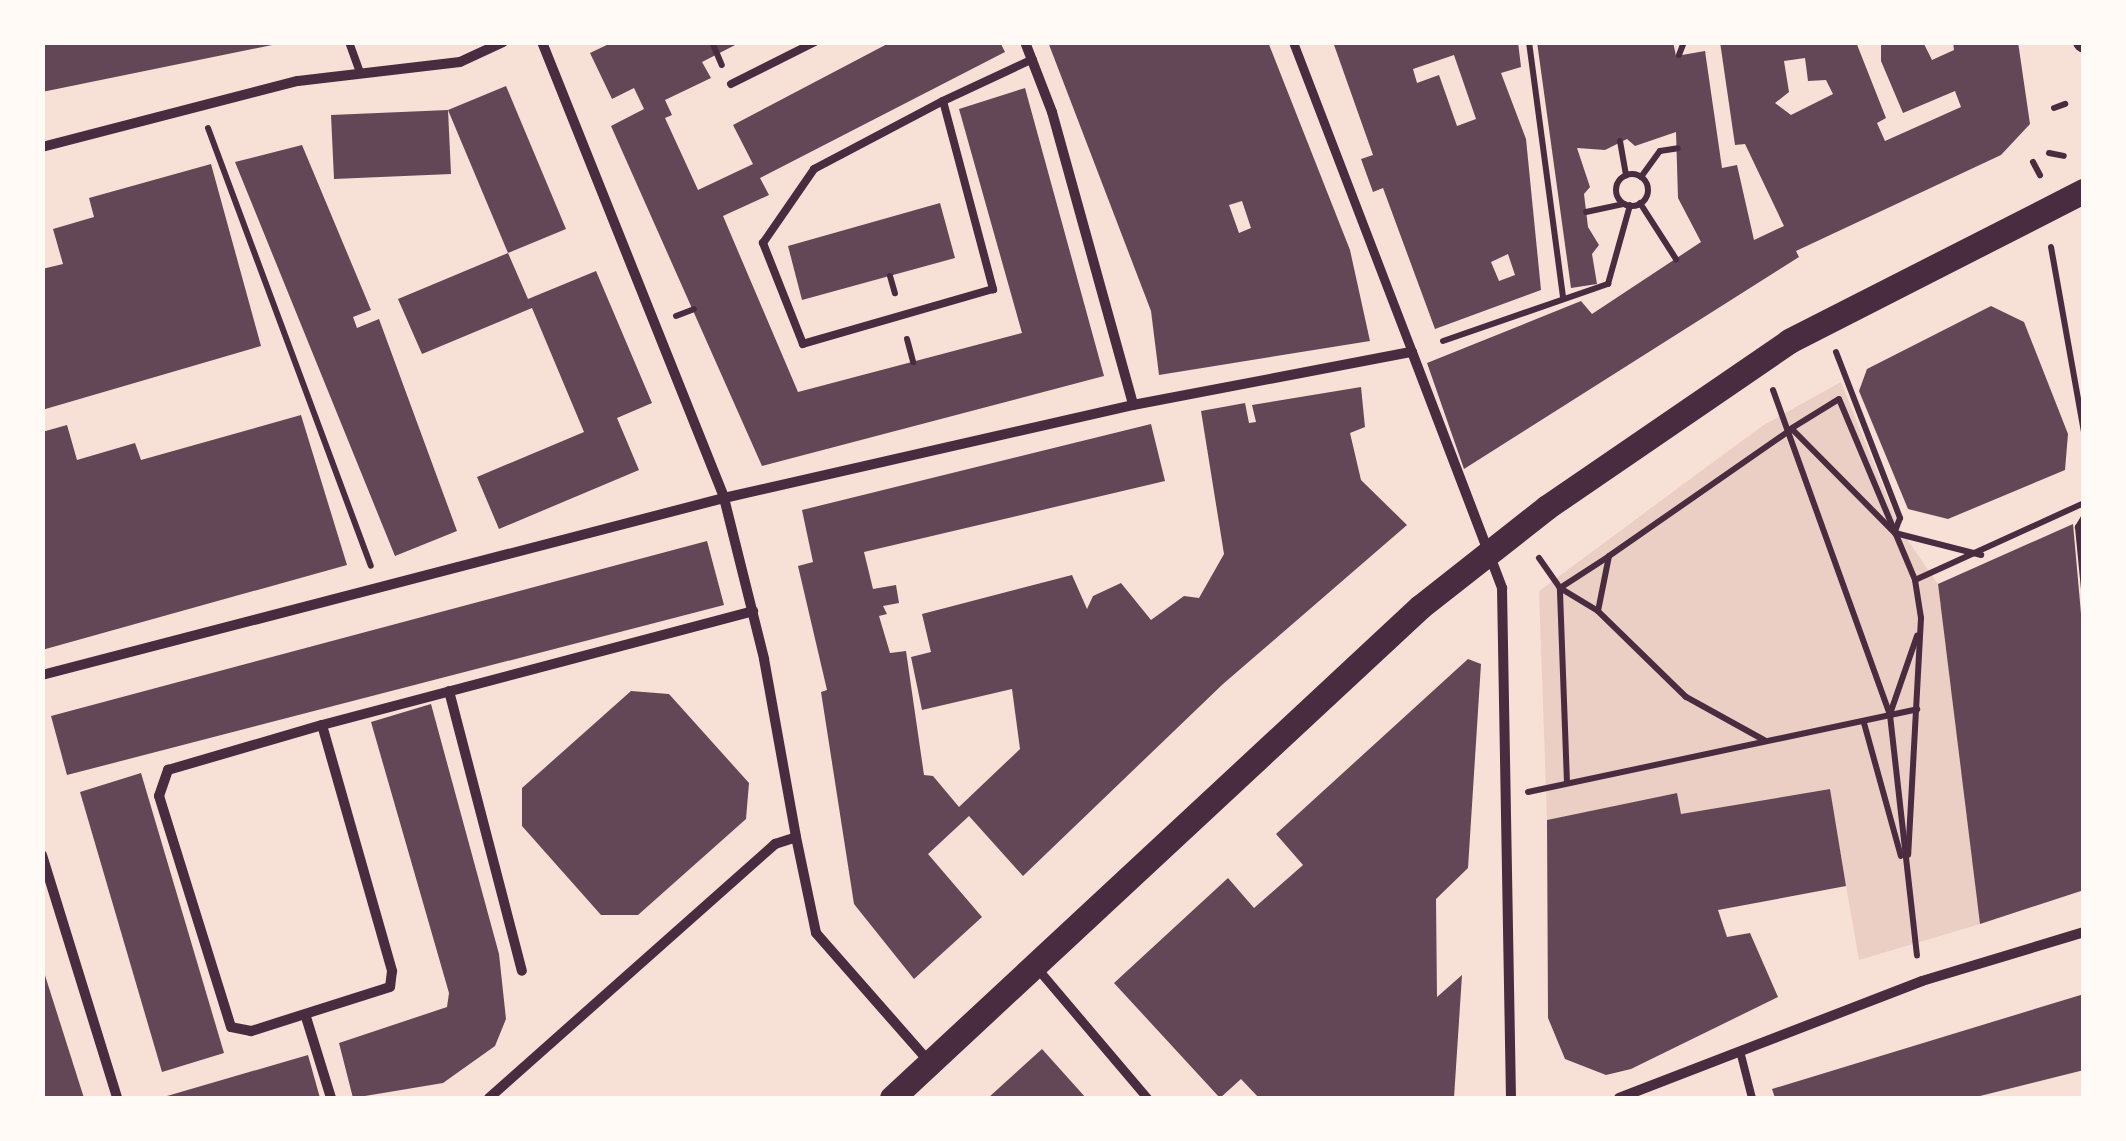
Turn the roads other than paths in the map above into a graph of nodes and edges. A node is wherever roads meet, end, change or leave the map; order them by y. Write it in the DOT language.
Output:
graph roads {
  1 [pos="348,42"];
  2 [pos="503,42"];
  3 [pos="542,42"];
  4 [pos="816,42"];
  5 [pos="1025,42"];
  6 [pos="1293,42"];
  7 [pos="1032,59"];
  8 [pos="360,73"];
  9 [pos="731,84"];
  10 [pos="942,101"];
  11 [pos="42,147"];
  12 [pos="2084,191"];
  13 [pos="1412,352"];
  14 [pos="1133,404"];
  15 [pos="724,498"];
  16 [pos="1490,551"];
  17 [pos="752,611"];
  18 [pos="42,675"];
  19 [pos="449,691"];
  20 [pos="322,725"];
  21 [pos="796,838"];
  22 [pos="42,856"];
  23 [pos="2084,932"];
  24 [pos="1036,967"];
  25 [pos="522,972"];
  26 [pos="306,1016"];
  27 [pos="1741,1054"];
  28 [pos="932,1064"];
  29 [pos="117,1098"];
  30 [pos="331,1098"];
  31 [pos="489,1098"];
  32 [pos="892,1098"];
  33 [pos="1146,1098"];
  34 [pos="1511,1098"];
  35 [pos="1619,1098"];
  36 [pos="1752,1098"];
  1 -- 8 [label="lane"];
  2 -- 8 [label="street"];
  3 -- 15 [label="street"];
  4 -- 9 [label="lane"];
  5 -- 7 [label="street"];
  6 -- 13 [label="street"];
  7 -- 10 [label="lane"];
  7 -- 14 [label="street"];
  8 -- 11 [label="street"];
  10 -- 10 [label="lane"];
  12 -- 16 [label="main road"];
  13 -- 14 [label="street"];
  13 -- 16 [label="street"];
  14 -- 15 [label="street"];
  15 -- 17 [label="street"];
  15 -- 18 [label="street"];
  16 -- 24 [label="main road"];
  16 -- 34 [label="street"];
  17 -- 19 [label="street"];
  17 -- 21 [label="street"];
  19 -- 20 [label="street"];
  19 -- 25 [label="street"];
  20 -- 26 [label="street"];
  20 -- 26 [label="street"];
  21 -- 28 [label="street"];
  21 -- 31 [label="street"];
  22 -- 29 [label="street"];
  23 -- 27 [label="street"];
  24 -- 28 [label="main road"];
  24 -- 33 [label="street"];
  26 -- 30 [label="street"];
  27 -- 35 [label="street"];
  27 -- 36 [label="lane"];
  28 -- 32 [label="main road"];
}
